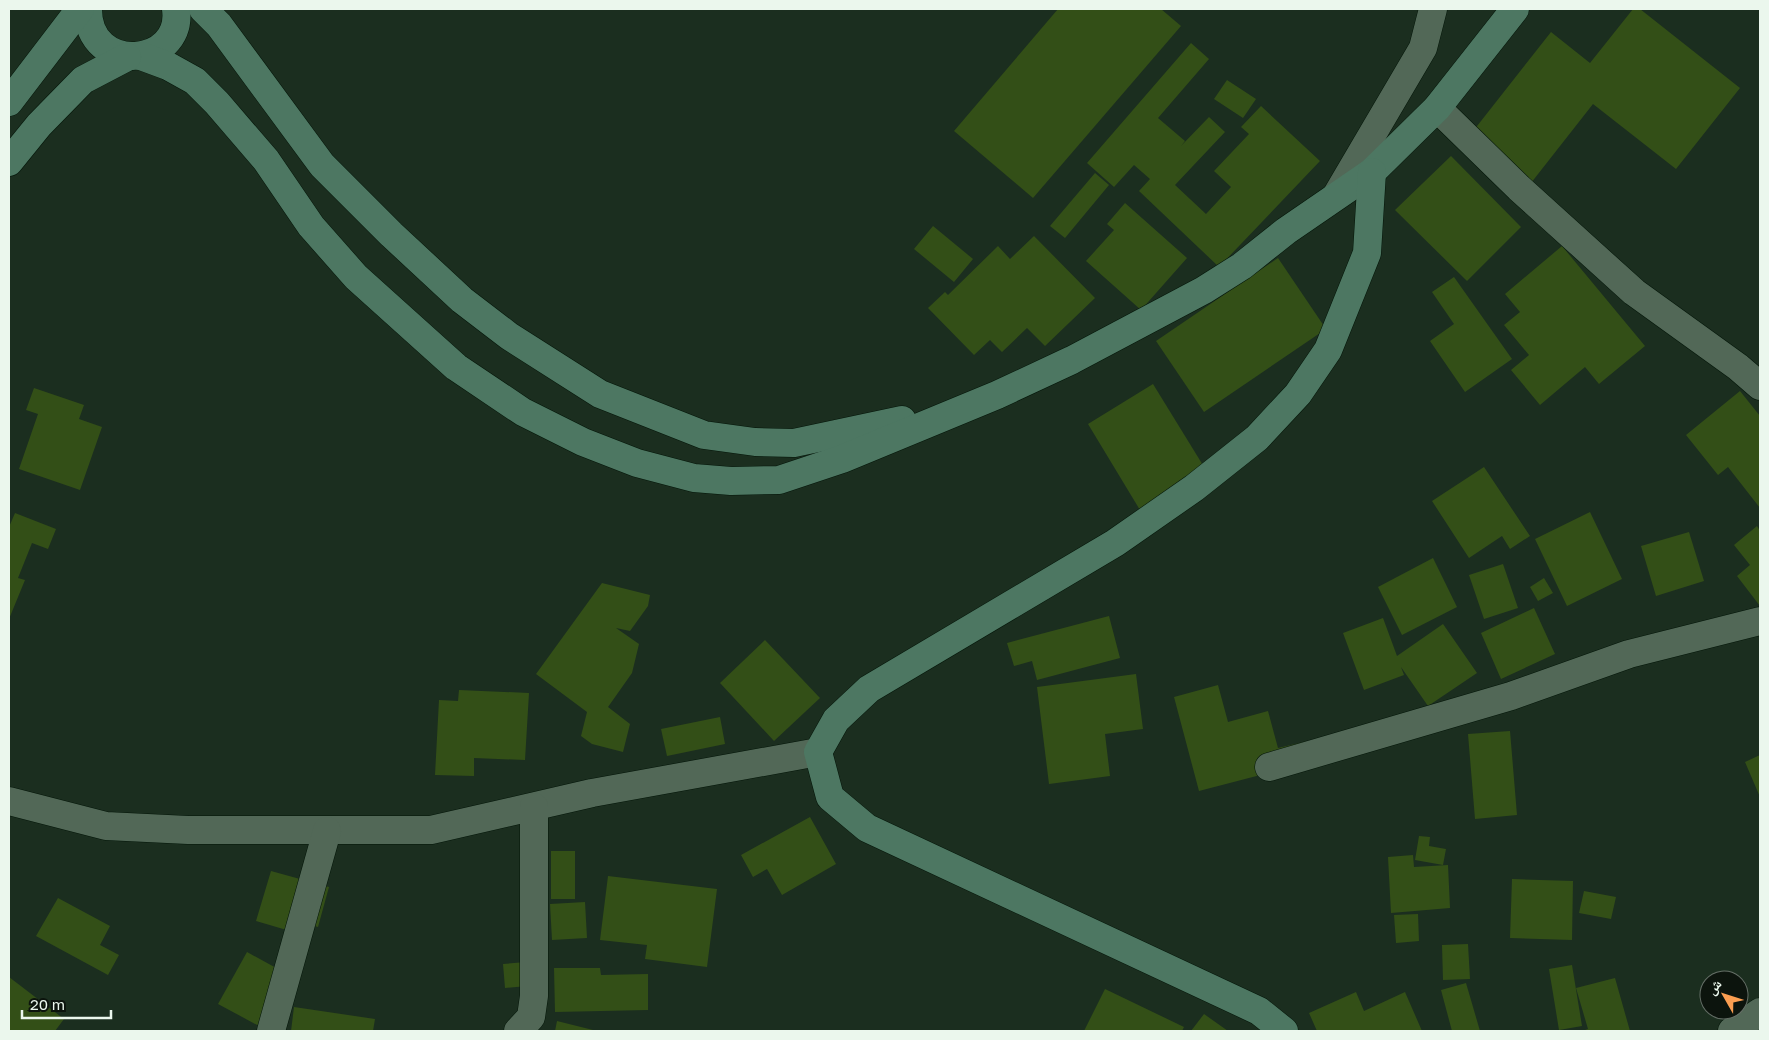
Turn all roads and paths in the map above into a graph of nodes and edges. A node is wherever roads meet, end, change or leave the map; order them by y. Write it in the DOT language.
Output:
graph roads {
  1 [pos="80,9"];
  2 [pos="88,9"];
  3 [pos="176,9"];
  4 [pos="203,9"];
  5 [pos="1433,9"];
  6 [pos="1516,9"];
  7 [pos="134,56"];
  8 [pos="9,102"];
  9 [pos="1437,108"];
  10 [pos="9,162"];
  11 [pos="1372,172"];
  12 [pos="1336,196"];
  13 [pos="1760,386"];
  14 [pos="965,407"];
  15 [pos="1760,621"];
  16 [pos="818,752"];
  17 [pos="1269,767"];
  18 [pos="9,801"];
  19 [pos="534,807"];
  20 [pos="327,831"];
  21 [pos="1760,1012"];
  22 [pos="272,1031"];
  23 [pos="518,1031"];
  24 [pos="1284,1031"];
  25 [pos="1732,1031"];
  1 -- 8 [label="main road"];
  2 -- 7 [label="main road"];
  3 -- 7 [label="main road"];
  4 -- 14 [label="main road"];
  5 -- 12 [label="street"];
  6 -- 9 [label="main road"];
  7 -- 10 [label="main road"];
  7 -- 14 [label="main road"];
  9 -- 11 [label="main road"];
  9 -- 13 [label="street"];
  11 -- 12 [label="main road"];
  11 -- 16 [label="main road"];
  12 -- 14 [label="main road"];
  15 -- 17 [label="street"];
  16 -- 19 [label="street"];
  16 -- 24 [label="main road"];
  18 -- 20 [label="street"];
  19 -- 20 [label="street"];
  19 -- 23 [label="street"];
  20 -- 22 [label="street"];
  21 -- 25 [label="street"];
}
